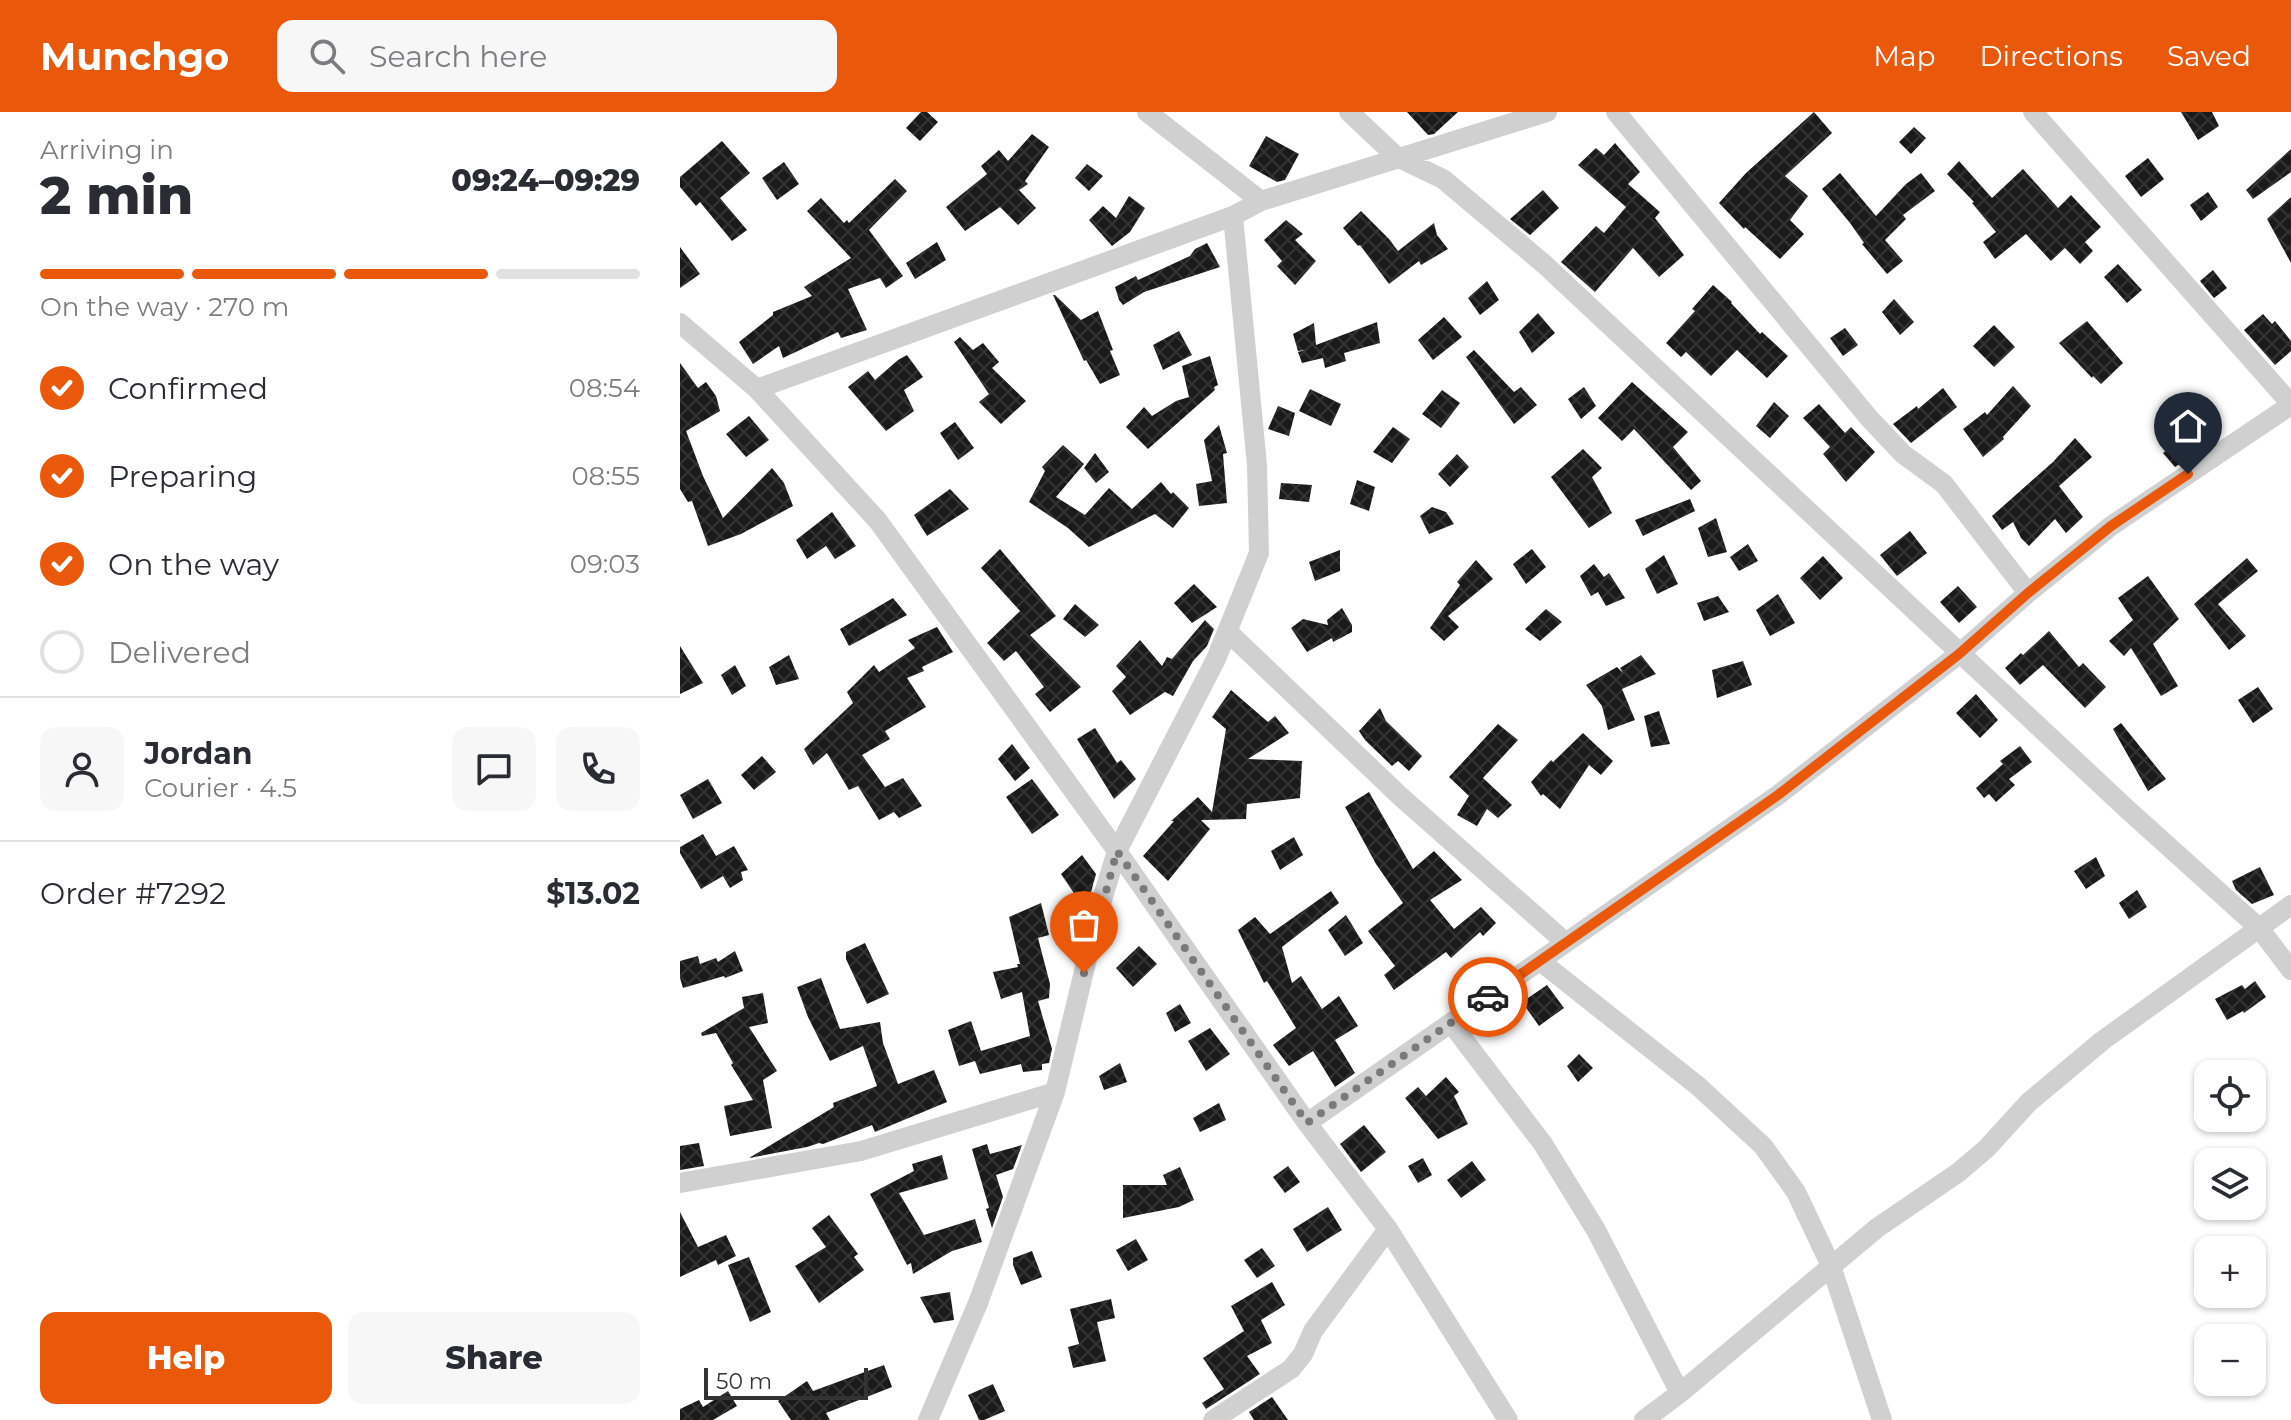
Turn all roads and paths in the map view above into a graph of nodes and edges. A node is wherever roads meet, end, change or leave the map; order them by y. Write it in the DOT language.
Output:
graph roads {
  1 [pos="1147,112"];
  2 [pos="1349,112"];
  3 [pos="1547,112"];
  4 [pos="1616,112"];
  5 [pos="2033,112"];
  6 [pos="1397,157"];
  7 [pos="1261,201"];
  8 [pos="1233,216"];
  9 [pos="680,323"];
  10 [pos="757,389"];
  11 [pos="2291,405"];
  12 [pos="2028,593"];
  13 [pos="1227,631"];
  14 [pos="1959,654"];
  15 [pos="1117,851"];
  16 [pos="2291,905"];
  17 [pos="2259,928"];
  18 [pos="1565,942"];
  19 [pos="1540,961"];
  20 [pos="2291,970"];
  21 [pos="1451,1023"];
  22 [pos="1055,1092"];
  23 [pos="1307,1123"];
  24 [pos="680,1183"];
  25 [pos="1388,1229"];
  26 [pos="1831,1266"];
  27 [pos="1680,1393"];
  28 [pos="928,1420"];
  29 [pos="1213,1420"];
  30 [pos="1508,1420"];
  31 [pos="1644,1420"];
  32 [pos="1882,1420"];
  1 -- 7 [label="street"];
  2 -- 6 [label="street"];
  3 -- 6 [label="street"];
  4 -- 12 [label="street"];
  5 -- 11 [label="street"];
  6 -- 7 [label="street"];
  6 -- 14 [label="street"];
  7 -- 8 [label="street"];
  8 -- 10 [label="street"];
  8 -- 13 [label="street"];
  9 -- 10 [label="street"];
  10 -- 15 [label="street"];
  11 -- 12 [label="street"];
  12 -- 14 [label="street"];
  13 -- 15 [label="street"];
  13 -- 18 [label="street"];
  14 -- 17 [label="street"];
  14 -- 18 [label="street"];
  15 -- 22 [label="street"];
  15 -- 23 [label="street"];
  16 -- 17 [label="street"];
  17 -- 20 [label="street"];
  17 -- 26 [label="street"];
  18 -- 19 [label="street"];
  19 -- 21 [label="street"];
  19 -- 26 [label="street"];
  21 -- 23 [label="street"];
  21 -- 27 [label="street"];
  22 -- 24 [label="street"];
  22 -- 28 [label="street"];
  23 -- 25 [label="street"];
  25 -- 29 [label="street"];
  25 -- 30 [label="street"];
  26 -- 27 [label="street"];
  26 -- 32 [label="street"];
  27 -- 31 [label="street"];
}
